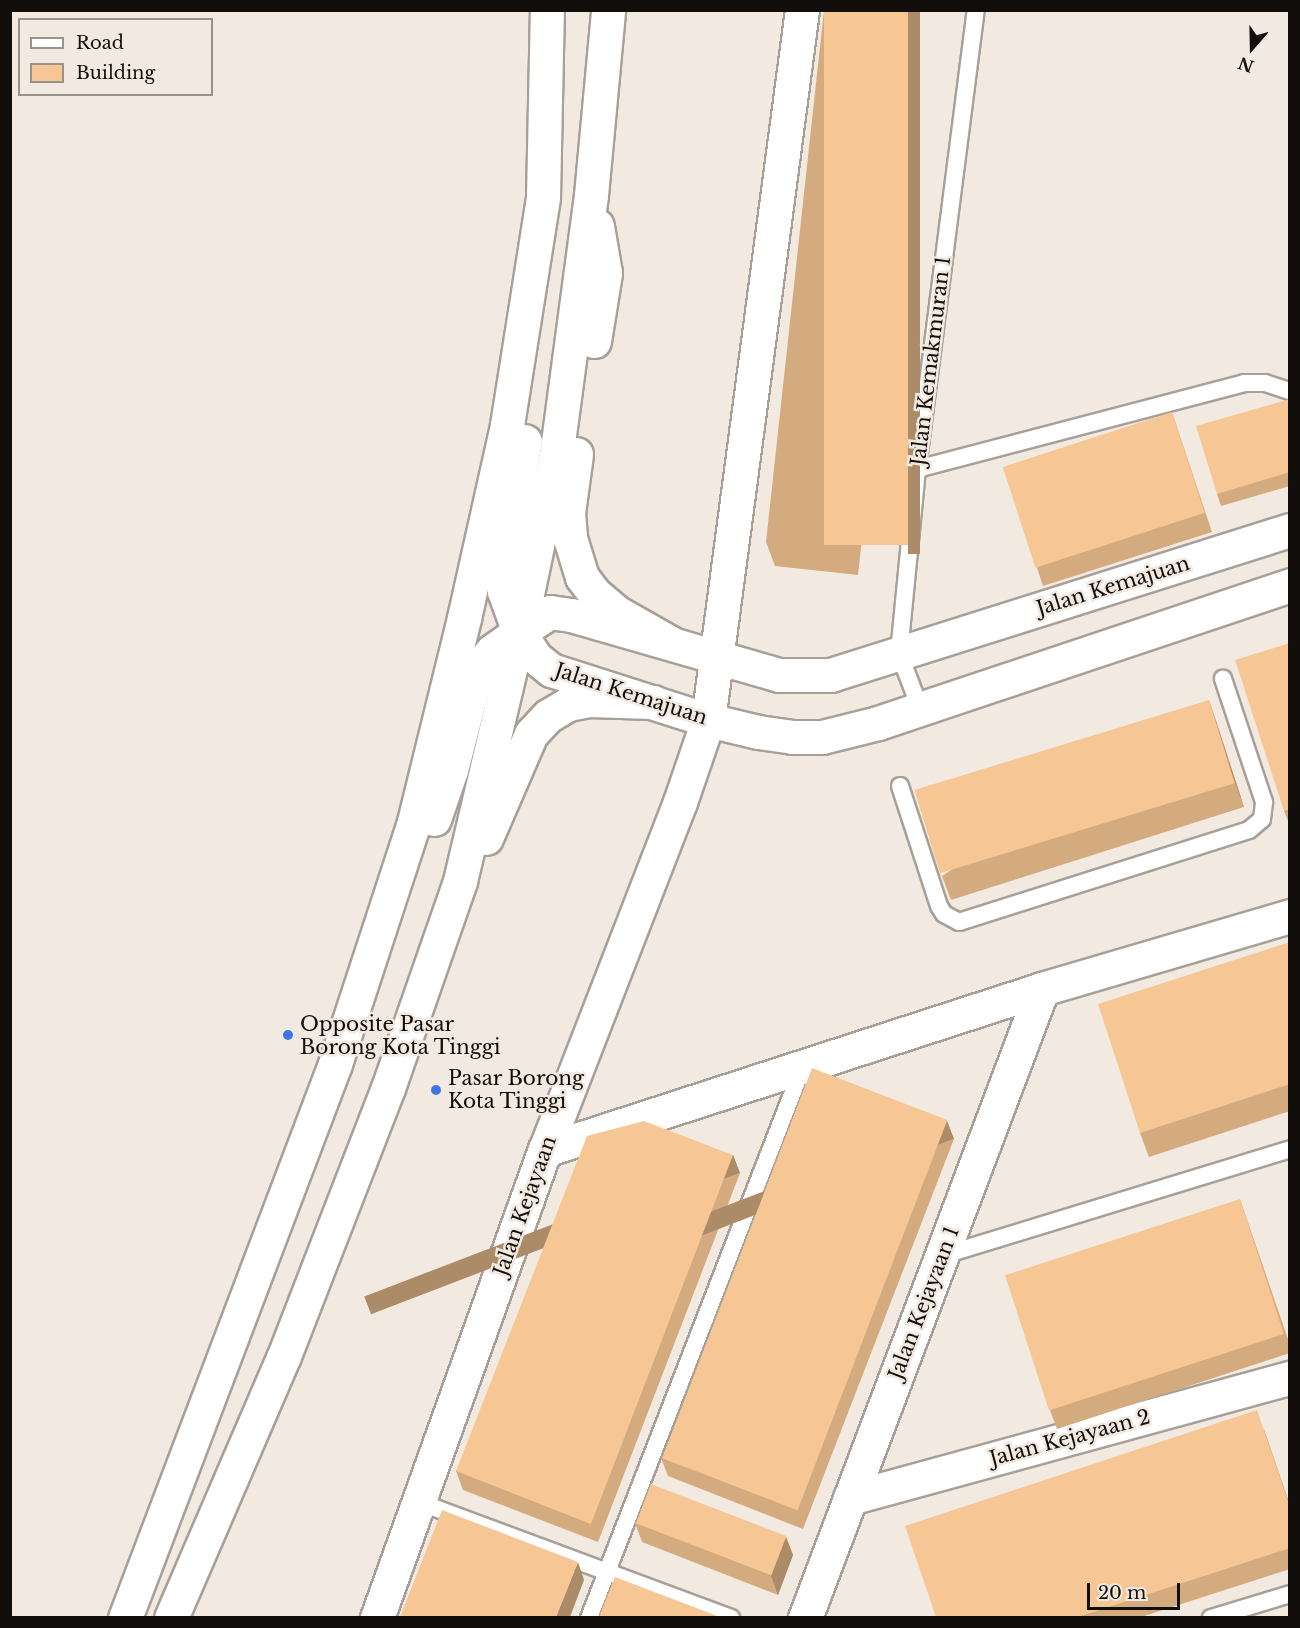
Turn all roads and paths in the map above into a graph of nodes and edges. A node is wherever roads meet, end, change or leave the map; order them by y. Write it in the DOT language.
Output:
graph roads {
  1 [pos="547,10"];
  2 [pos="608,10"];
  3 [pos="802,10"];
  4 [pos="976,10"];
  5 [pos="591,195"];
  6 [pos="543,197"];
  7 [pos="1290,391"];
  8 [pos="917,469"];
  9 [pos="1290,530"];
  10 [pos="1290,585"];
  11 [pos="519,632"];
  12 [pos="671,643"];
  13 [pos="899,653"];
  14 [pos="717,658"];
  15 [pos="1223,679"];
  16 [pos="653,702"];
  17 [pos="920,708"];
  18 [pos="708,720"];
  19 [pos="900,786"];
  20 [pos="460,881"];
  21 [pos="1290,916"];
  22 [pos="1042,988"];
  23 [pos="335,1064"];
  24 [pos="803,1066"];
  25 [pos="1290,1149"];
  26 [pos="545,1150"];
  27 [pos="941,1256"];
  28 [pos="1290,1378"];
  29 [pos="850,1498"];
  30 [pos="418,1502"];
  31 [pos="606,1571"];
  32 [pos="1290,1594"];
  33 [pos="125,1617"];
  34 [pos="171,1617"];
  35 [pos="377,1617"];
  36 [pos="588,1617"];
  37 [pos="731,1617"];
  38 [pos="805,1617"];
  39 [pos="1211,1617"];
  1 -- 6 [label="main road"];
  2 -- 5 [label="main road"];
  3 -- 14 [label="main road"];
  4 -- 8 [label="lane, Jalan Kemakmuran 1"];
  5 -- 11 [label="main road"];
  5 -- 12 [label="main road"];
  6 -- 11 [label="main road"];
  6 -- 23 [label="main road"];
  7 -- 8 [label="lane"];
  8 -- 13 [label="lane, Jalan Kemakmuran 1"];
  9 -- 13 [label="main road, Jalan Kemajuan"];
  10 -- 17 [label="main road, Jalan Kemajuan"];
  11 -- 12 [label="main road, Jalan Kemajuan"];
  11 -- 16 [label="main road, Jalan Kemajuan"];
  11 -- 20 [label="main road"];
  11 -- 23 [label="main road"];
  12 -- 14 [label="main road, Jalan Kemajuan"];
  13 -- 14 [label="main road, Jalan Kemajuan"];
  13 -- 17 [label="lane, Jalan Kemakmuran 1"];
  14 -- 18 [label="main road, Jalan Kejayaan"];
  15 -- 19 [label="lane"];
  16 -- 18 [label="main road, Jalan Kemajuan"];
  16 -- 20 [label="main road"];
  17 -- 18 [label="main road, Jalan Kemajuan"];
  18 -- 26 [label="main road, Jalan Kejayaan"];
  20 -- 34 [label="main road"];
  21 -- 22 [label="main road"];
  22 -- 24 [label="main road"];
  22 -- 27 [label="main road, Jalan Kejayaan 1"];
  23 -- 33 [label="main road"];
  24 -- 26 [label="main road"];
  24 -- 31 [label="lane"];
  25 -- 27 [label="lane"];
  26 -- 30 [label="main road, Jalan Kejayaan"];
  27 -- 29 [label="main road, Jalan Kejayaan 1"];
  28 -- 29 [label="main road, Jalan Kejayaan 2"];
  29 -- 38 [label="main road, Jalan Kejayaan 1"];
  30 -- 31 [label="lane"];
  30 -- 35 [label="main road, Jalan Kejayaan"];
  31 -- 36 [label="lane"];
  31 -- 37 [label="lane"];
  32 -- 39 [label="lane"];
}
